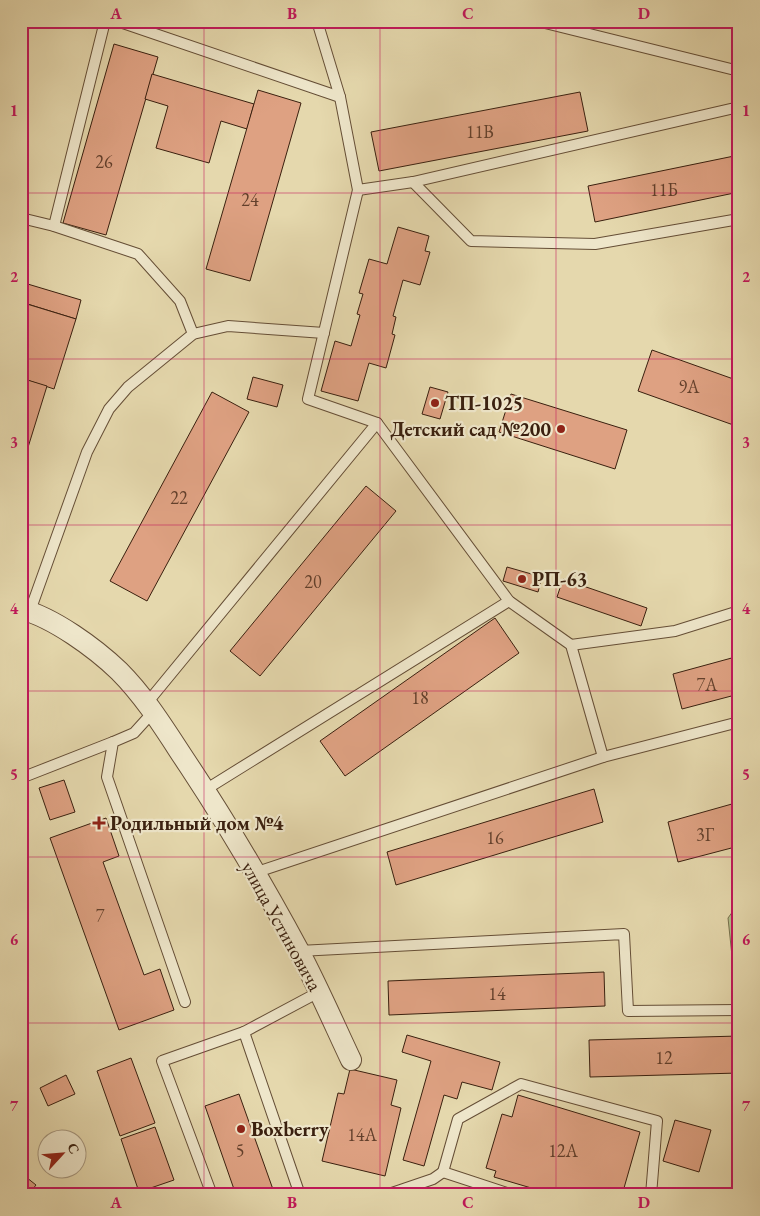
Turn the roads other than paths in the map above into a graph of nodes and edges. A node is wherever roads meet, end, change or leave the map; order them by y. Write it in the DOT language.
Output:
graph roads {
  1 [pos="104,21"];
  2 [pos="117,21"];
  3 [pos="317,21"];
  4 [pos="537,21"];
  5 [pos="739,71"];
  6 [pos="340,97"];
  7 [pos="739,107"];
  8 [pos="413,182"];
  9 [pos="358,190"];
  10 [pos="21,218"];
  11 [pos="739,219"];
  12 [pos="54,226"];
  13 [pos="324,333"];
  14 [pos="193,334"];
  15 [pos="377,423"];
  16 [pos="508,601"];
  17 [pos="26,610"];
  18 [pos="739,611"];
  19 [pos="571,645"];
  20 [pos="150,708"];
  21 [pos="739,722"];
  22 [pos="113,742"];
  23 [pos="604,757"];
  24 [pos="21,778"];
  25 [pos="205,790"];
  26 [pos="254,873"];
  27 [pos="299,951"];
  28 [pos="319,992"];
  29 [pos="185,1002"];
  30 [pos="739,1010"];
  31 [pos="244,1032"];
  32 [pos="351,1060"];
  33 [pos="443,1172"];
  34 [pos="212,1195"];
  35 [pos="300,1195"];
  36 [pos="386,1195"];
  37 [pos="513,1195"];
  38 [pos="651,1195"];
  1 -- 12 [label="lane"];
  2 -- 6 [label="lane"];
  3 -- 6 [label="lane"];
  4 -- 5 [label="lane"];
  6 -- 9 [label="lane"];
  7 -- 8 [label="lane"];
  8 -- 9 [label="lane"];
  8 -- 11 [label="lane"];
  9 -- 13 [label="lane"];
  10 -- 12 [label="lane"];
  12 -- 14 [label="lane"];
  13 -- 14 [label="lane"];
  13 -- 15 [label="lane"];
  14 -- 17 [label="lane"];
  15 -- 16 [label="lane"];
  15 -- 20 [label="lane"];
  16 -- 19 [label="lane"];
  16 -- 25 [label="lane"];
  17 -- 20 [label="street, улица Устиновича"];
  18 -- 19 [label="lane"];
  19 -- 23 [label="lane"];
  20 -- 22 [label="lane"];
  20 -- 25 [label="street, улица Устиновича"];
  21 -- 23 [label="lane"];
  22 -- 24 [label="lane"];
  22 -- 29 [label="lane"];
  23 -- 26 [label="lane"];
  25 -- 26 [label="street, улица Устиновича"];
  26 -- 27 [label="street, улица Устиновича"];
  27 -- 28 [label="street, улица Устиновича"];
  27 -- 30 [label="lane"];
  28 -- 31 [label="lane"];
  28 -- 32 [label="street, улица Устиновича"];
  31 -- 34 [label="lane"];
  31 -- 35 [label="lane"];
  33 -- 36 [label="lane"];
  33 -- 37 [label="lane"];
  33 -- 38 [label="lane"];
}
